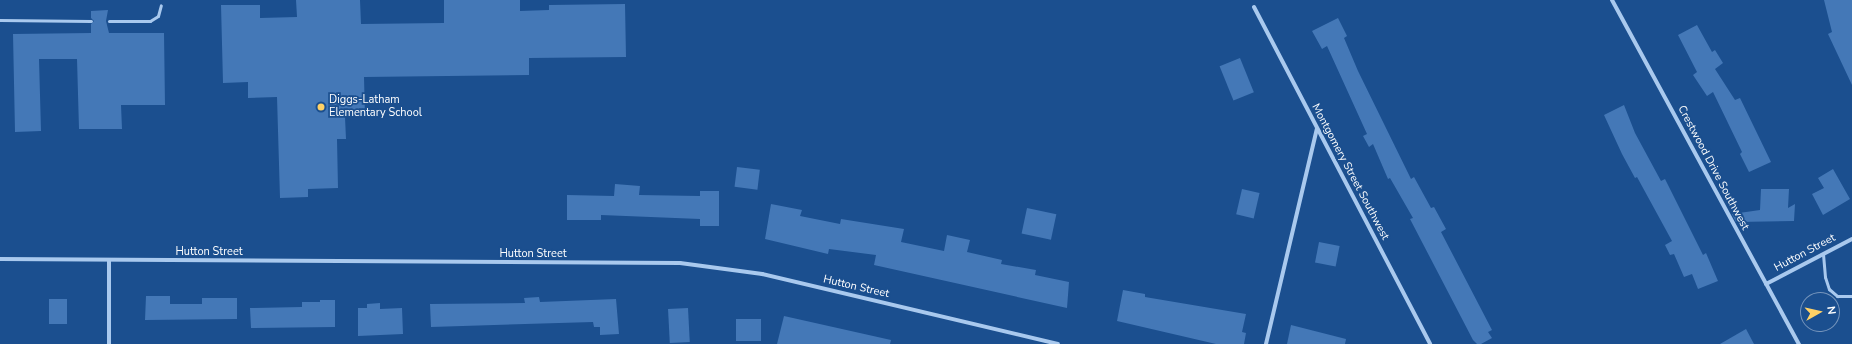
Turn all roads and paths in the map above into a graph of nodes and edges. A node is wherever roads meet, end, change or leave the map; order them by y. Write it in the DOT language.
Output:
graph roads {
  1 [pos="1612,0"];
  2 [pos="161,6"];
  3 [pos="1254,7"];
  4 [pos="0,20"];
  5 [pos="91,21"];
  6 [pos="109,21"];
  7 [pos="1317,129"];
  8 [pos="1852,239"];
  9 [pos="1823,254"];
  10 [pos="0,259"];
  11 [pos="109,260"];
  12 [pos="1766,284"];
  13 [pos="1852,296"];
  14 [pos="109,344"];
  15 [pos="1058,344"];
  16 [pos="1266,344"];
  17 [pos="1430,344"];
  18 [pos="1798,344"];
  1 -- 12 [label="street, Crestwood Drive Southwest"];
  2 -- 6 [label="lane"];
  3 -- 7 [label="street, Montgomery Street Southwest"];
  4 -- 5 [label="lane"];
  7 -- 16 [label="street"];
  7 -- 17 [label="street, Montgomery Street Southwest"];
  8 -- 9 [label="street, Hutton Street"];
  9 -- 12 [label="street, Hutton Street"];
  9 -- 13 [label="lane"];
  10 -- 11 [label="street, Hutton Street"];
  11 -- 14 [label="street"];
  11 -- 15 [label="street, Hutton Street"];
  12 -- 18 [label="street, Crestwood Drive Southwest"];
}
